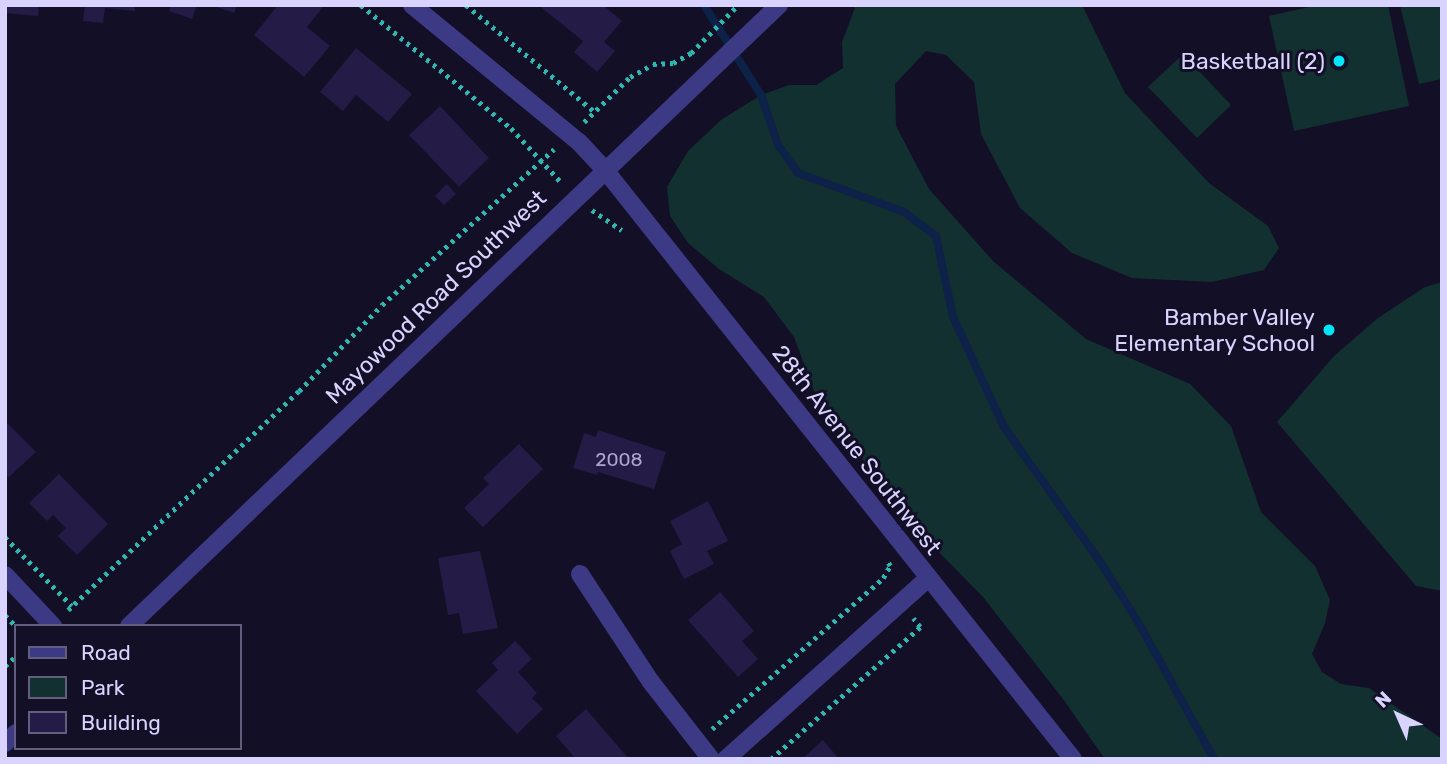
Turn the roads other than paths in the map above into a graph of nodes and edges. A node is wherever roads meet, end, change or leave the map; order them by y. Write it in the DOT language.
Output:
graph roads {
  1 [pos="412,5"];
  2 [pos="776,8"];
  3 [pos="605,170"];
  4 [pos="5,575"];
  5 [pos="580,575"];
  6 [pos="927,579"];
  7 [pos="51,624"];
  8 [pos="131,624"];
  9 [pos="711,759"];
  10 [pos="726,759"];
  11 [pos="1073,759"];
  1 -- 3 [label="street, 28th Avenue Southwest"];
  2 -- 3 [label="street, Mayowood Road Southwest"];
  3 -- 6 [label="street, 28th Avenue Southwest"];
  3 -- 8 [label="street, Mayowood Road Southwest"];
  4 -- 7 [label="street"];
  5 -- 9 [label="street"];
  6 -- 10 [label="street"];
  6 -- 11 [label="street, 28th Avenue Southwest"];
}
